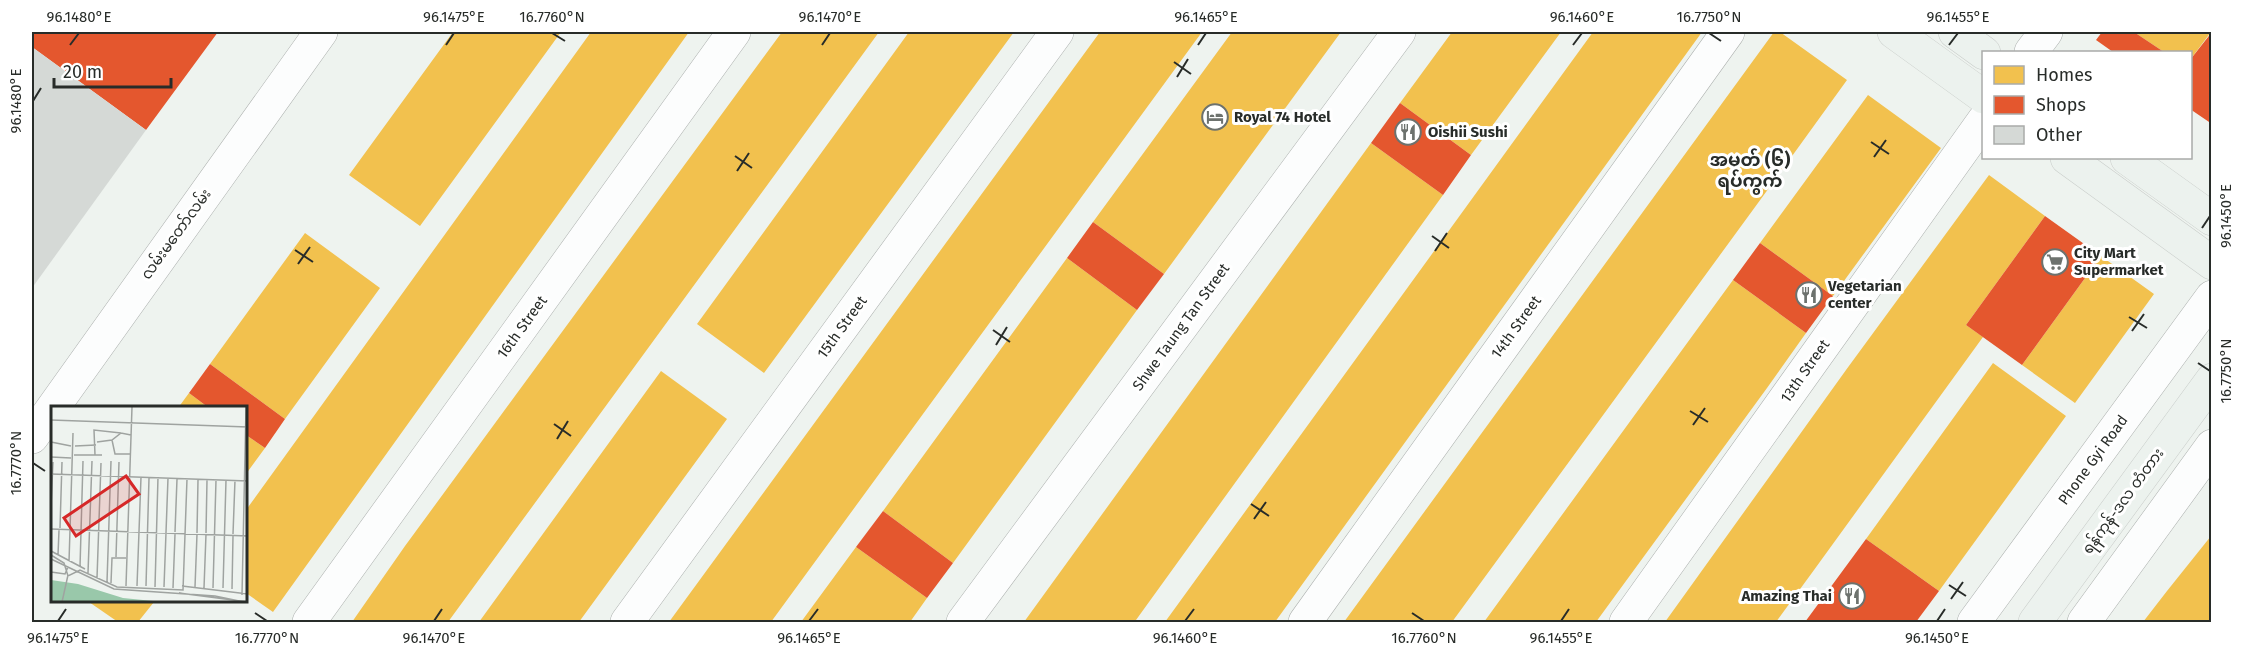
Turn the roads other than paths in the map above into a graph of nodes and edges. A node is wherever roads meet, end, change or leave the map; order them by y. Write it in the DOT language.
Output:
graph roads {
  1 [pos="321,32"];
  2 [pos="734,32"];
  3 [pos="1057,32"];
  4 [pos="1399,32"];
  5 [pos="1728,32"];
  6 [pos="1894,32"];
  7 [pos="1955,32"];
  8 [pos="2046,32"];
  9 [pos="1982,51"];
  10 [pos="2032,51"];
  11 [pos="1982,96"];
  12 [pos="1982,121"];
  13 [pos="2068,159"];
  14 [pos="2128,159"];
  15 [pos="2211,219"];
  16 [pos="2211,263"];
  17 [pos="2211,297"];
  18 [pos="2211,380"];
  19 [pos="53,406"];
  20 [pos="51,409"];
  21 [pos="32,436"];
  22 [pos="2211,446"];
  23 [pos="309,622"];
  24 [pos="627,622"];
  25 [pos="963,622"];
  26 [pos="1305,622"];
  27 [pos="1626,622"];
  28 [pos="1974,622"];
  29 [pos="2035,622"];
  30 [pos="2084,622"];
  1 -- 19 [label="street, လမ်းမတော်လမ်း"];
  2 -- 23 [label="street, 16th Street"];
  3 -- 24 [label="street, 15th Street"];
  4 -- 25 [label="street, Shwe Taung Tan Street"];
  5 -- 26 [label="street, 14th Street"];
  6 -- 11 [label="main road"];
  7 -- 9 [label="main road"];
  8 -- 10 [label="street"];
  12 -- 27 [label="street, 13th Street"];
  13 -- 16 [label="main road"];
  14 -- 15 [label="main road"];
  17 -- 28 [label="street, Phone Gyi Road"];
  18 -- 29 [label="main road, ရန်ကုန်-ဒလ တံတား"];
  20 -- 21 [label="street, လမ်းမတော်လမ်း"];
  22 -- 30 [label="street"];
}
